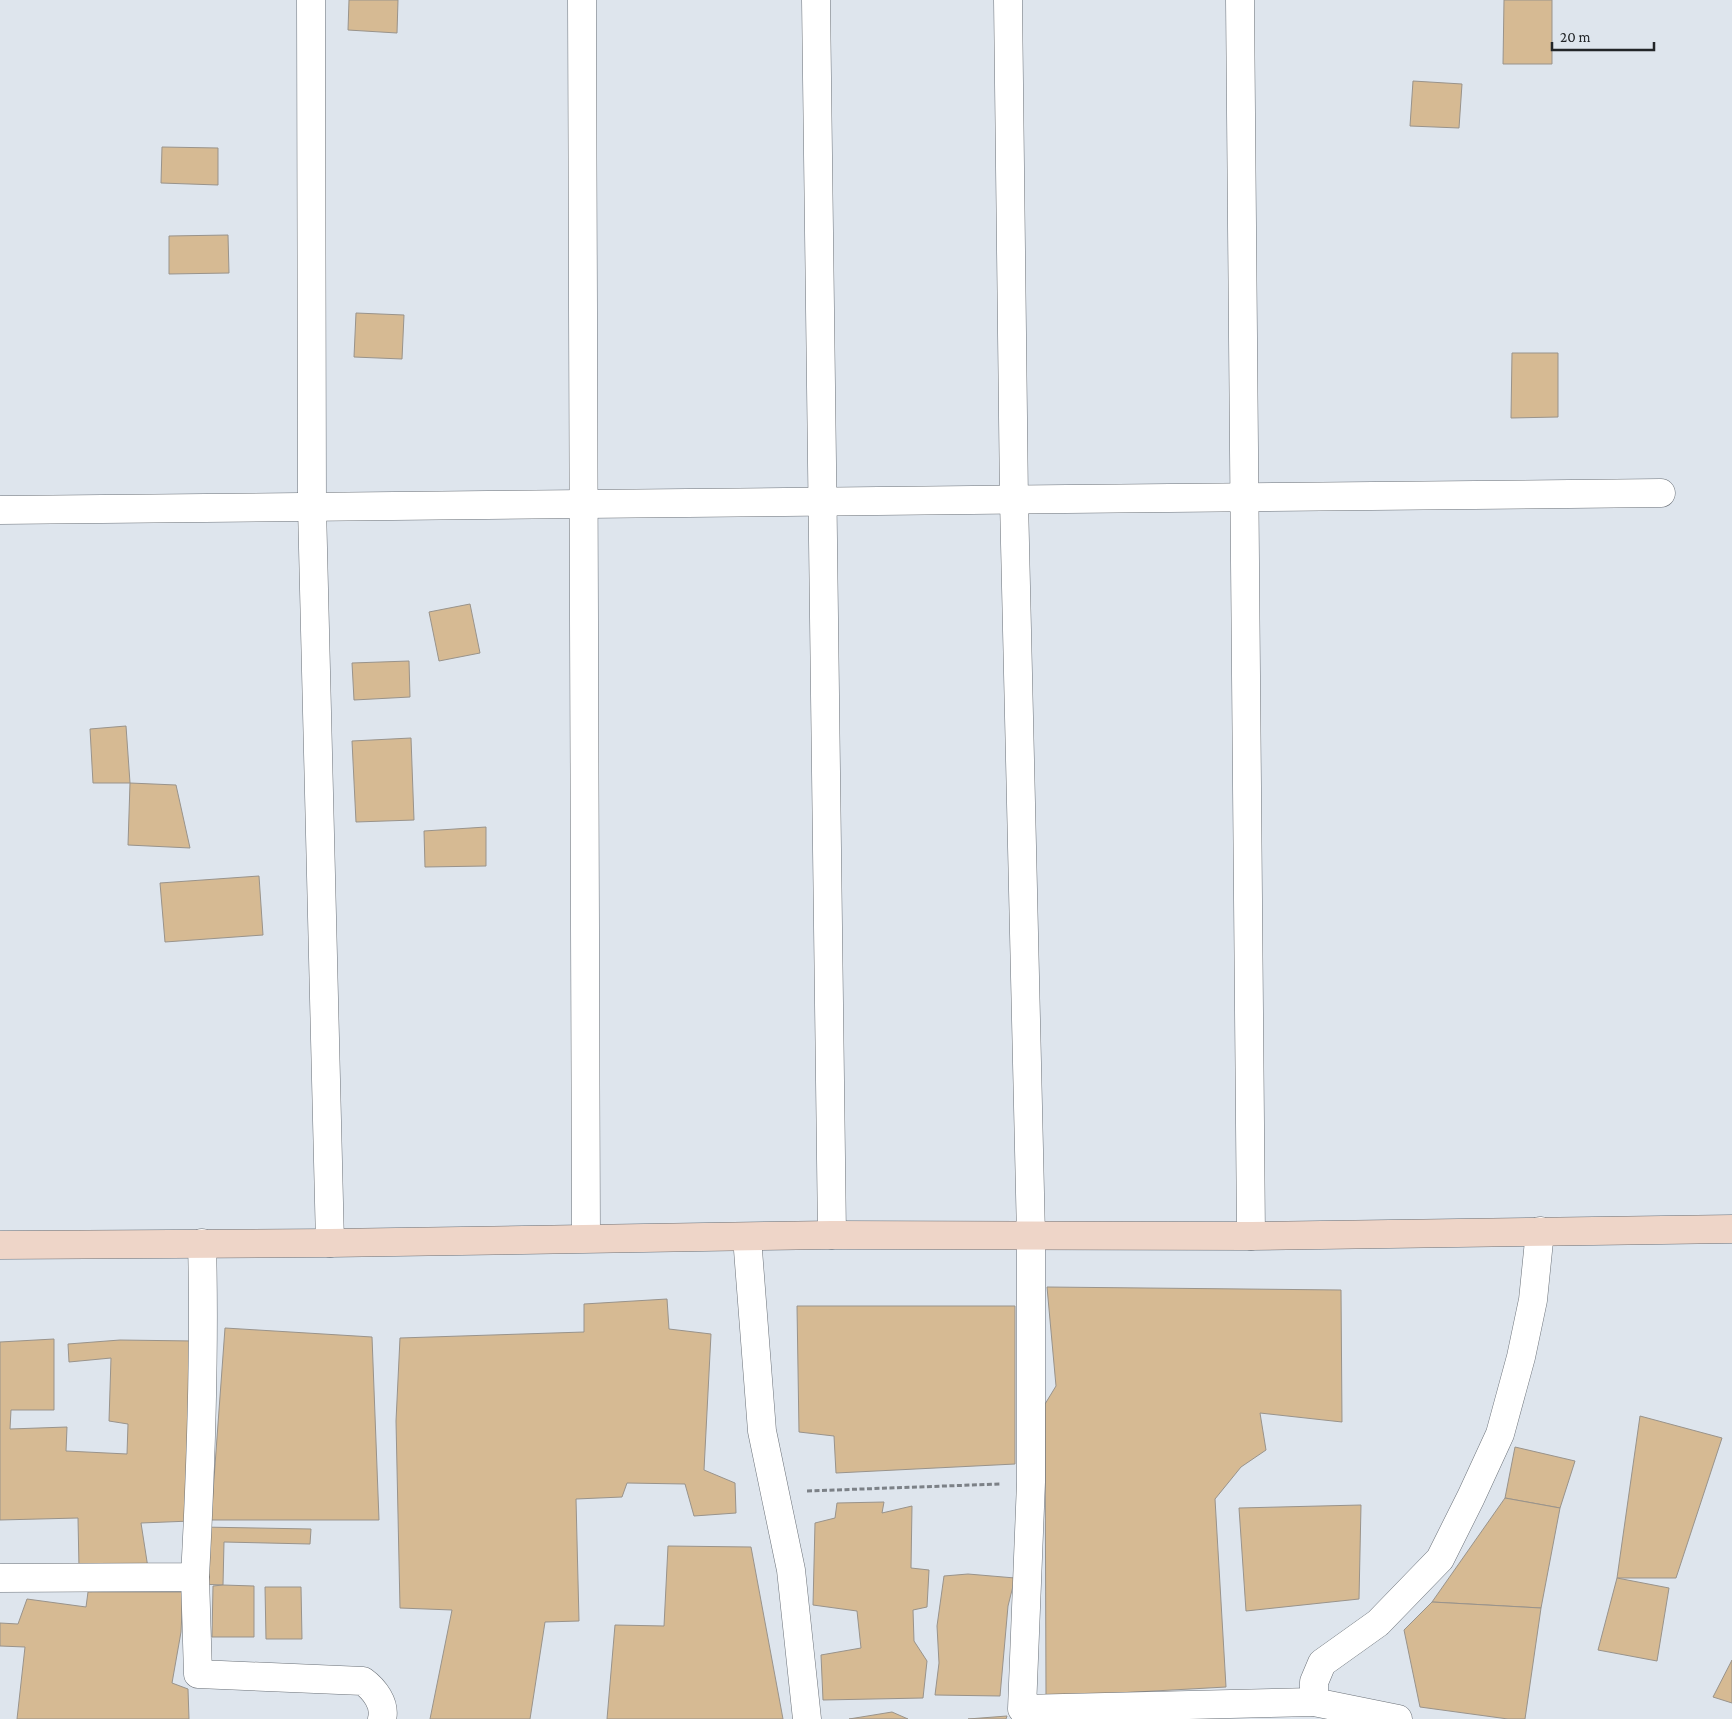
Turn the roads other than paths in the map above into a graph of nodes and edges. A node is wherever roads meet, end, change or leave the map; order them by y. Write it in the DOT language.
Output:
graph roads {
  1 [pos="311,0"];
  2 [pos="582,0"];
  3 [pos="816,0"];
  4 [pos="1008,0"];
  5 [pos="1240,0"];
  6 [pos="1661,493"];
  7 [pos="1244,497"];
  8 [pos="1014,500"];
  9 [pos="822,502"];
  10 [pos="583,504"];
  11 [pos="312,507"];
  12 [pos="0,510"];
  13 [pos="1732,1229"];
  14 [pos="1540,1231"];
  15 [pos="832,1235"];
  16 [pos="1030,1236"];
  17 [pos="1250,1236"];
  18 [pos="747,1237"];
  19 [pos="586,1238"];
  20 [pos="202,1243"];
  21 [pos="330,1243"];
  22 [pos="0,1245"];
  23 [pos="195,1577"];
  24 [pos="0,1578"];
  25 [pos="1314,1702"];
  26 [pos="382,1719"];
  27 [pos="807,1719"];
  28 [pos="1398,1719"];
  1 -- 11 [label="street"];
  2 -- 10 [label="street"];
  3 -- 9 [label="street"];
  4 -- 8 [label="street"];
  5 -- 7 [label="street"];
  6 -- 7 [label="street"];
  7 -- 8 [label="street"];
  7 -- 17 [label="street"];
  8 -- 9 [label="street"];
  8 -- 16 [label="street"];
  9 -- 10 [label="street"];
  9 -- 15 [label="street"];
  10 -- 11 [label="street"];
  10 -- 19 [label="street"];
  11 -- 12 [label="street"];
  11 -- 21 [label="street"];
  13 -- 14 [label="street"];
  14 -- 17 [label="street"];
  14 -- 25 [label="street"];
  15 -- 16 [label="street"];
  15 -- 18 [label="street"];
  16 -- 17 [label="street"];
  16 -- 25 [label="street"];
  18 -- 19 [label="street"];
  18 -- 27 [label="street"];
  19 -- 21 [label="street"];
  20 -- 21 [label="street"];
  20 -- 22 [label="street"];
  20 -- 23 [label="street"];
  23 -- 24 [label="street"];
  23 -- 26 [label="street"];
  25 -- 28 [label="street"];
}
